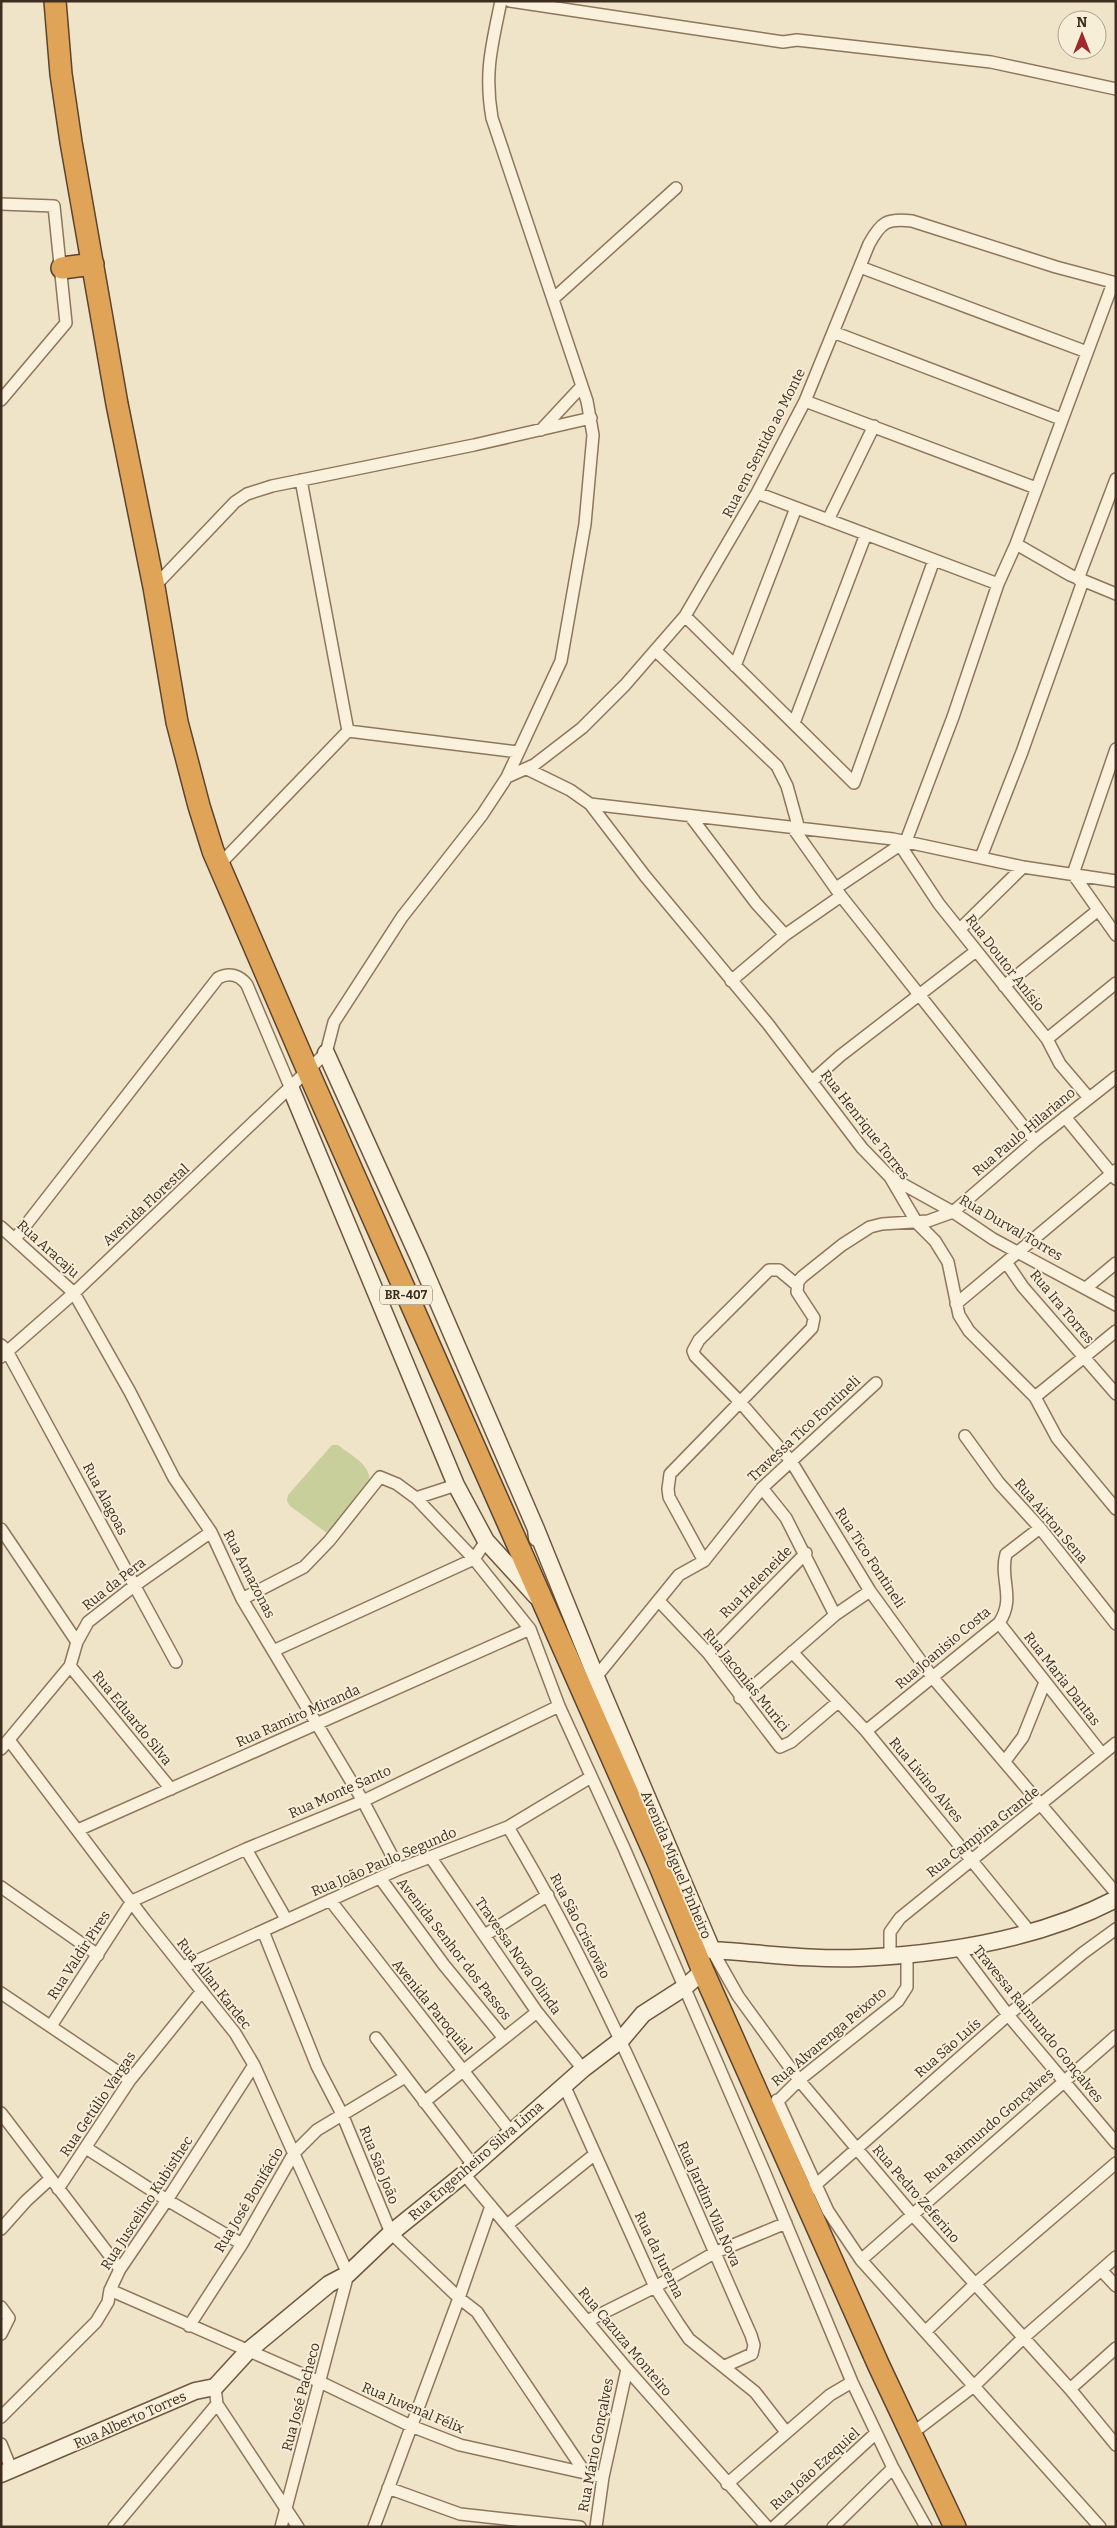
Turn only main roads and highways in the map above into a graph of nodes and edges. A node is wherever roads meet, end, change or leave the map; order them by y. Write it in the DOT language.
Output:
graph roads {
  1 [pos="55,1"];
  2 [pos="93,264"];
  3 [pos="62,268"];
  4 [pos="955,2527"];
  1 -- 2 [label="highway, BR-407"];
  2 -- 3 [label="highway"];
  2 -- 4 [label="highway, BR-407"];
}
